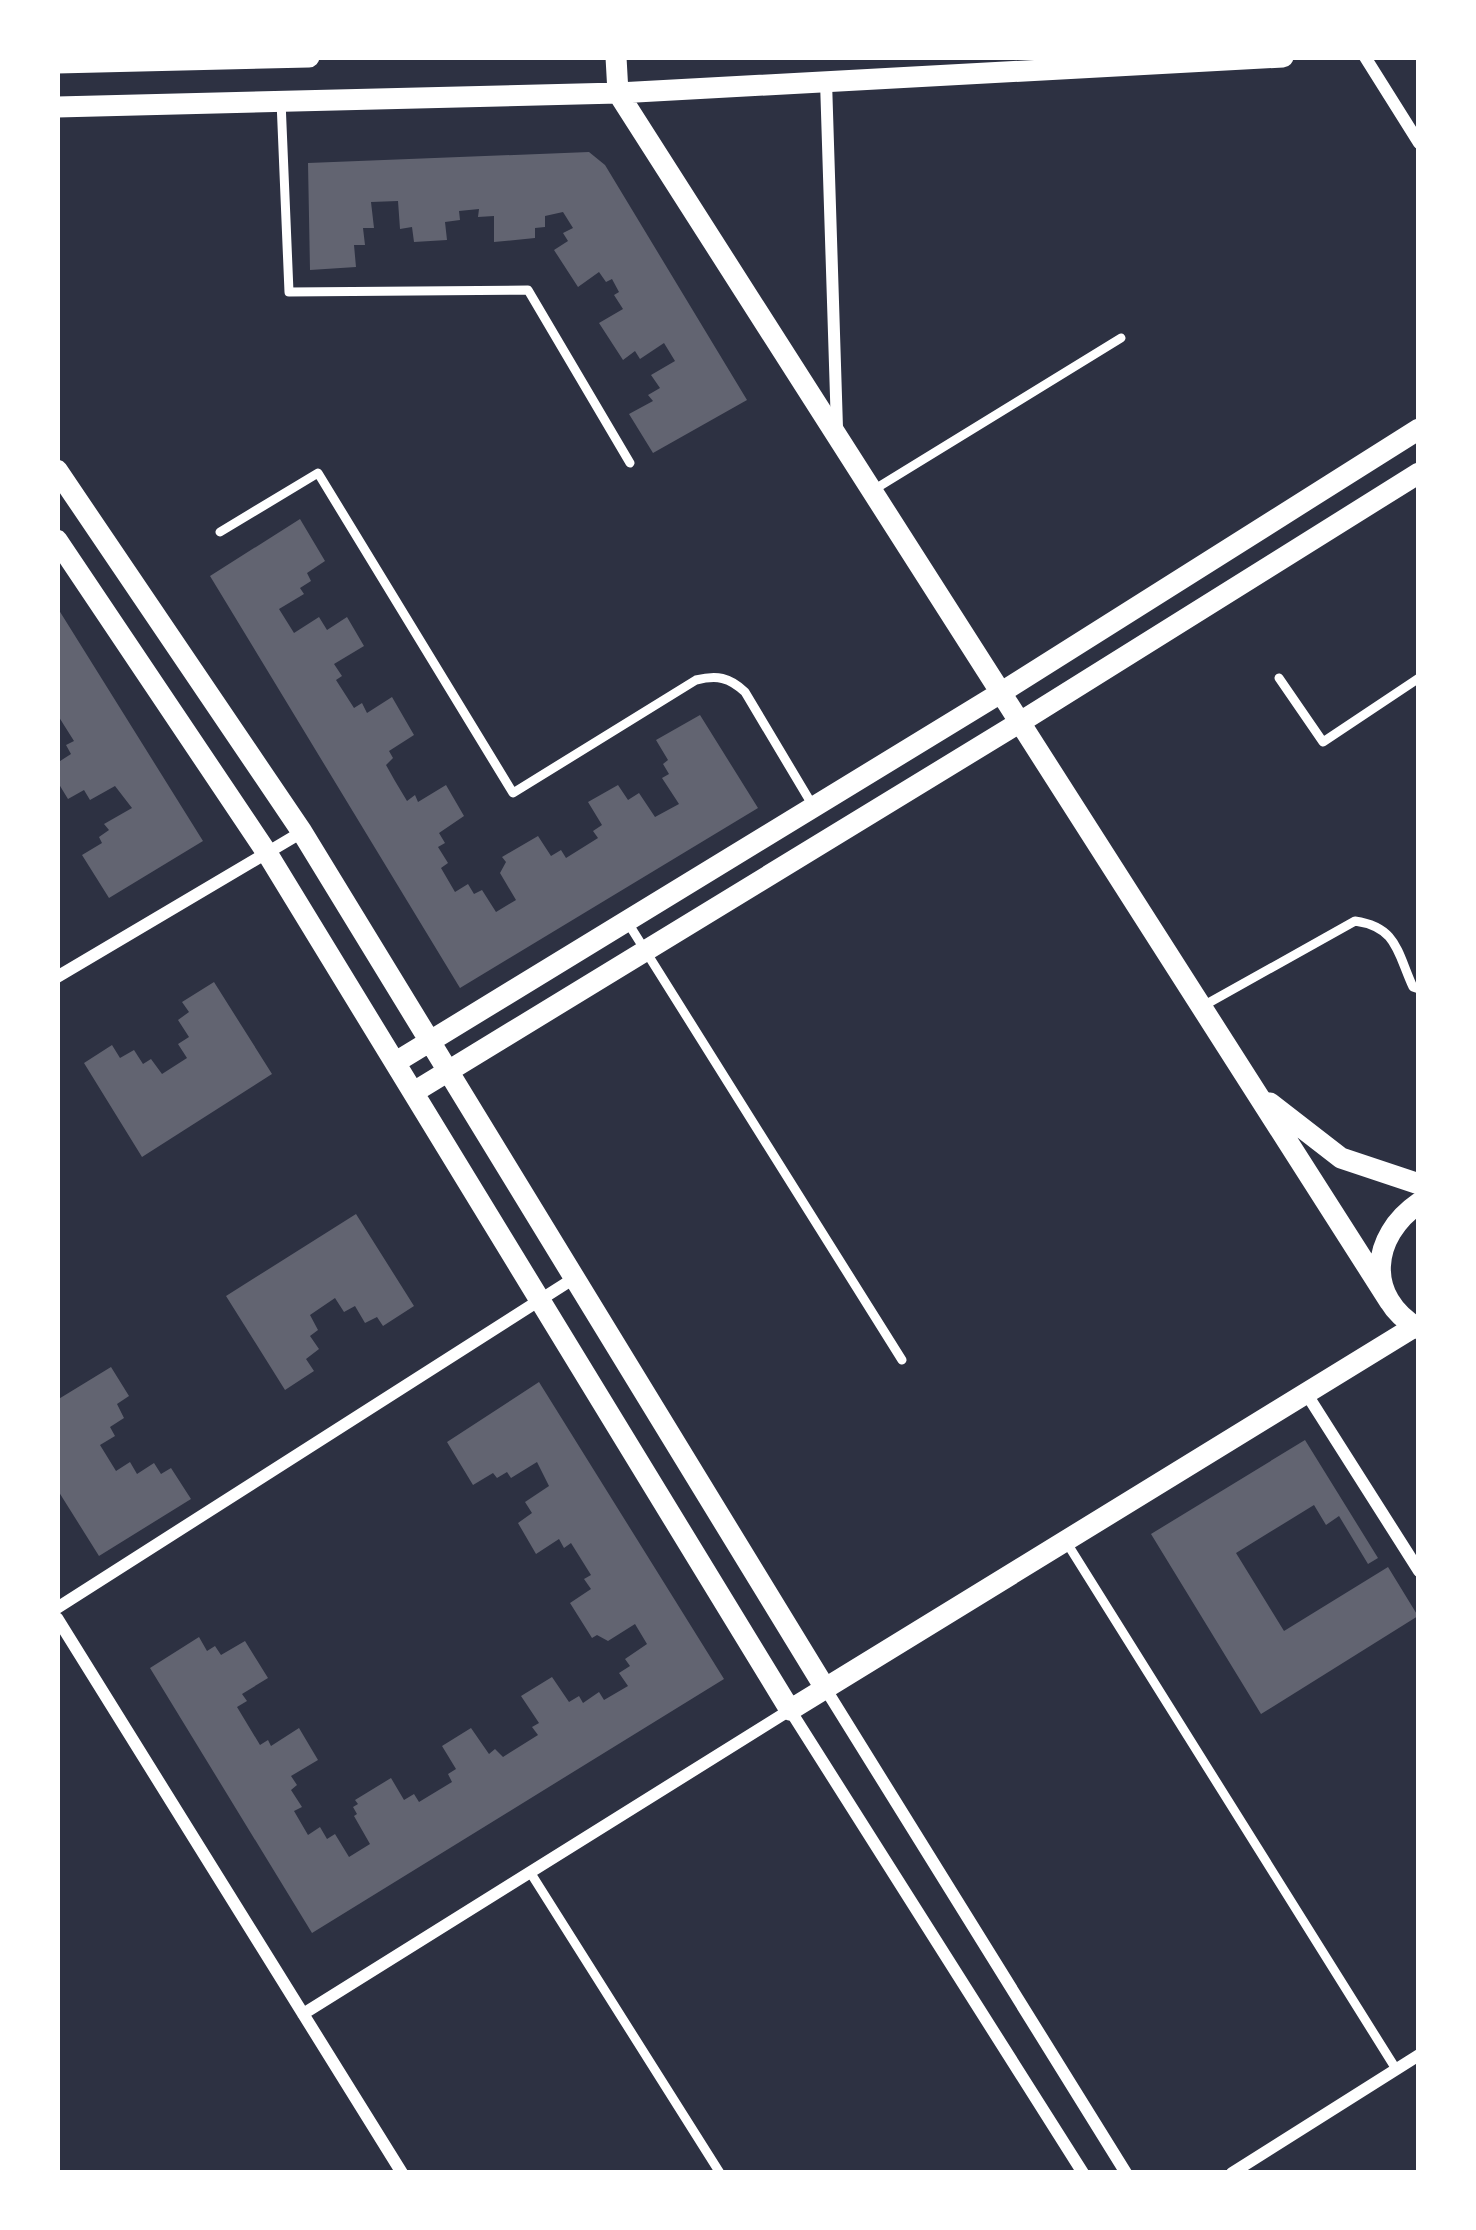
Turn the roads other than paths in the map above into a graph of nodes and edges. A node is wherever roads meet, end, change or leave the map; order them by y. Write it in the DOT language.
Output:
graph roads {
  1 [pos="309,57"];
  2 [pos="616,57"];
  3 [pos="1282,57"];
  4 [pos="1364,57"];
  5 [pos="57,63"];
  6 [pos="826,81"];
  7 [pos="618,93"];
  8 [pos="281,100"];
  9 [pos="57,107"];
  10 [pos="1419,142"];
  11 [pos="1121,338"];
  12 [pos="1419,429"];
  13 [pos="838,436"];
  14 [pos="630,463"];
  15 [pos="57,470"];
  16 [pos="1419,473"];
  17 [pos="872,490"];
  18 [pos="220,532"];
  19 [pos="57,540"];
  20 [pos="1279,678"];
  21 [pos="1419,678"];
  22 [pos="1002,692"];
  23 [pos="1022,722"];
  24 [pos="813,806"];
  25 [pos="302,832"];
  26 [pos="267,853"];
  27 [pos="627,921"];
  28 [pos="646,949"];
  29 [pos="57,977"];
  30 [pos="1419,989"];
  31 [pos="1202,1006"];
  32 [pos="431,1040"];
  33 [pos="395,1062"];
  34 [pos="450,1069"];
  35 [pos="1255,1091"];
  36 [pos="413,1092"];
  37 [pos="1419,1184"];
  38 [pos="1419,1202"];
  39 [pos="577,1276"];
  40 [pos="541,1299"];
  41 [pos="1390,1302"];
  42 [pos="1417,1328"];
  43 [pos="902,1360"];
  44 [pos="1306,1393"];
  45 [pos="1065,1540"];
  46 [pos="1419,1571"];
  47 [pos="57,1608"];
  48 [pos="57,1618"];
  49 [pos="825,1688"];
  50 [pos="790,1710"];
  51 [pos="530,1872"];
  52 [pos="303,2014"];
  53 [pos="1419,2055"];
  54 [pos="1396,2069"];
  55 [pos="402,2173"];
  56 [pos="720,2173"];
  57 [pos="1083,2173"];
  58 [pos="1126,2173"];
  59 [pos="1232,2173"];
  1 -- 5 [label="street"];
  2 -- 7 [label="street"];
  3 -- 6 [label="street"];
  4 -- 10 [label="street"];
  6 -- 7 [label="street"];
  6 -- 13 [label="street"];
  7 -- 8 [label="street"];
  7 -- 13 [label="street"];
  8 -- 9 [label="street"];
  8 -- 14 [label="lane"];
  11 -- 17 [label="lane"];
  12 -- 22 [label="street"];
  13 -- 17 [label="street"];
  15 -- 25 [label="street"];
  16 -- 23 [label="street"];
  17 -- 22 [label="street"];
  18 -- 24 [label="lane"];
  19 -- 26 [label="street"];
  20 -- 21 [label="lane"];
  22 -- 23 [label="street"];
  22 -- 24 [label="street"];
  23 -- 28 [label="street"];
  23 -- 31 [label="street"];
  24 -- 27 [label="street"];
  25 -- 26 [label="street"];
  25 -- 32 [label="street"];
  26 -- 29 [label="street"];
  26 -- 33 [label="street"];
  27 -- 28 [label="lane"];
  27 -- 32 [label="street"];
  28 -- 34 [label="street"];
  28 -- 43 [label="lane"];
  30 -- 31 [label="lane"];
  31 -- 35 [label="street"];
  32 -- 33 [label="street"];
  32 -- 34 [label="street"];
  33 -- 36 [label="street"];
  34 -- 36 [label="street"];
  34 -- 39 [label="street"];
  35 -- 37 [label="street"];
  35 -- 41 [label="street"];
  36 -- 40 [label="street"];
  38 -- 41 [label="street"];
  39 -- 40 [label="street"];
  39 -- 49 [label="street"];
  40 -- 47 [label="street"];
  40 -- 50 [label="street"];
  41 -- 42 [label="street"];
  42 -- 44 [label="street"];
  44 -- 45 [label="street"];
  44 -- 46 [label="street"];
  45 -- 49 [label="street"];
  45 -- 54 [label="lane"];
  48 -- 52 [label="street"];
  49 -- 50 [label="street"];
  49 -- 58 [label="street"];
  50 -- 51 [label="street"];
  50 -- 57 [label="street"];
  51 -- 52 [label="street"];
  51 -- 56 [label="lane"];
  52 -- 55 [label="street"];
  53 -- 54 [label="street"];
  54 -- 59 [label="street"];
}
